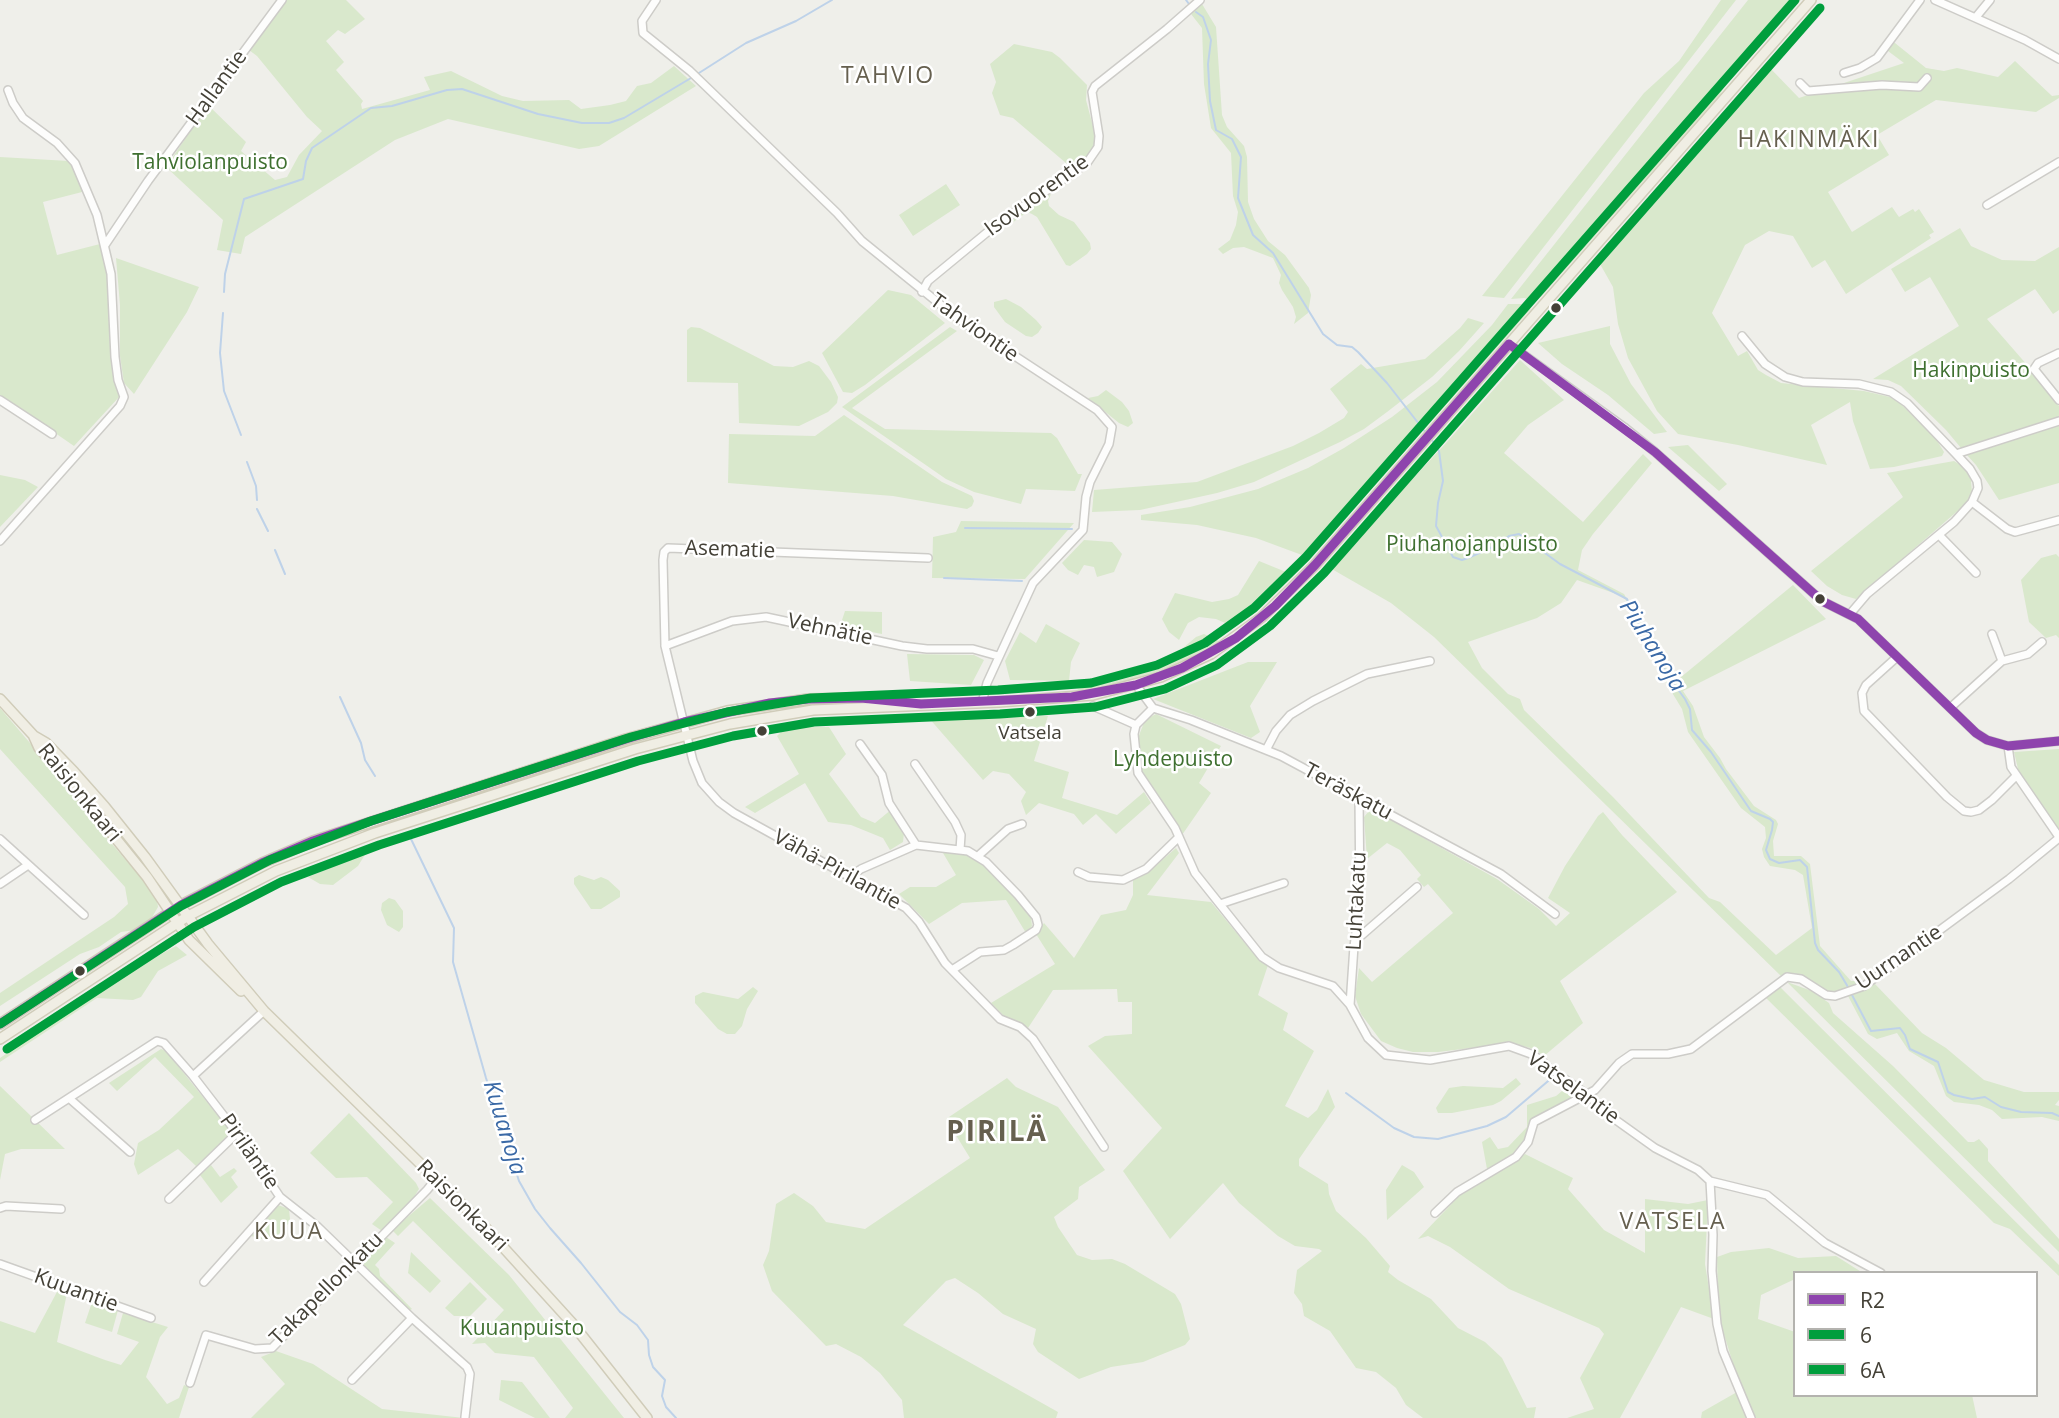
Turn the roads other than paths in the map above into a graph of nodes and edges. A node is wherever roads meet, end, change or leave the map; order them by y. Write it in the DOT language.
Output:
graph roads {
  1 [pos="282,0"];
  2 [pos="656,0"];
  3 [pos="1200,0"];
  4 [pos="1811,0"];
  5 [pos="1920,0"];
  6 [pos="1935,0"];
  7 [pos="1990,0"];
  8 [pos="1976,17"];
  9 [pos="2059,59"];
  10 [pos="1844,73"];
  11 [pos="1927,78"];
  12 [pos="1800,83"];
  13 [pos="8,90"];
  14 [pos="2059,162"];
  15 [pos="1987,205"];
  16 [pos="105,245"];
  17 [pos="922,292"];
  18 [pos="1742,336"];
  19 [pos="1509,344"];
  20 [pos="2059,354"];
  21 [pos="0,400"];
  22 [pos="2059,400"];
  23 [pos="2059,421"];
  24 [pos="52,434"];
  25 [pos="1956,454"];
  26 [pos="1972,502"];
  27 [pos="2059,520"];
  28 [pos="1939,535"];
  29 [pos="0,541"];
  30 [pos="928,558"];
  31 [pos="1976,573"];
  32 [pos="1850,614"];
  33 [pos="1992,634"];
  34 [pos="2042,642"];
  35 [pos="665,646"];
  36 [pos="998,656"];
  37 [pos="1898,657"];
  38 [pos="1430,661"];
  39 [pos="2002,661"];
  40 [pos="1136,685"];
  41 [pos="0,699"];
  42 [pos="982,703"];
  43 [pos="921,704"];
  44 [pos="1093,706"];
  45 [pos="1153,708"];
  46 [pos="1950,708"];
  47 [pos="684,722"];
  48 [pos="1136,725"];
  49 [pos="687,734"];
  50 [pos="34,736"];
  51 [pos="2059,741"];
  52 [pos="860,744"];
  53 [pos="2008,746"];
  54 [pos="1266,750"];
  55 [pos="915,764"];
  56 [pos="2016,776"];
  57 [pos="1359,797"];
  58 [pos="1021,824"];
  59 [pos="1179,837"];
  60 [pos="2059,837"];
  61 [pos="0,839"];
  62 [pos="916,845"];
  63 [pos="960,850"];
  64 [pos="978,856"];
  65 [pos="28,865"];
  66 [pos="1078,872"];
  67 [pos="851,876"];
  68 [pos="1284,883"];
  69 [pos="0,884"];
  70 [pos="1418,887"];
  71 [pos="1220,904"];
  72 [pos="181,905"];
  73 [pos="171,912"];
  74 [pos="1555,914"];
  75 [pos="84,915"];
  76 [pos="188,916"];
  77 [pos="178,923"];
  78 [pos="1354,942"];
  79 [pos="951,970"];
  80 [pos="1350,1005"];
  81 [pos="263,1009"];
  82 [pos="0,1024"];
  83 [pos="0,1039"];
  84 [pos="193,1076"];
  85 [pos="1588,1095"];
  86 [pos="70,1099"];
  87 [pos="35,1120"];
  88 [pos="237,1133"];
  89 [pos="1104,1147"];
  90 [pos="130,1152"];
  91 [pos="436,1179"];
  92 [pos="1710,1181"];
  93 [pos="280,1197"];
  94 [pos="169,1199"];
  95 [pos="0,1208"];
  96 [pos="61,1209"];
  97 [pos="1435,1213"];
  98 [pos="356,1262"];
  99 [pos="0,1264"];
  100 [pos="1877,1271"];
  101 [pos="204,1282"];
  102 [pos="152,1318"];
  103 [pos="412,1318"];
  104 [pos="352,1380"];
  105 [pos="190,1383"];
  106 [pos="465,1417"];
  107 [pos="646,1418"];
  108 [pos="1751,1418"];
  1 -- 16 [label="street, Hallantie"];
  2 -- 17 [label="street, Tahviontie"];
  3 -- 17 [label="street, Isovuorentie"];
  4 -- 19 [label="main road"];
  5 -- 10 [label="street"];
  6 -- 8 [label="street"];
  7 -- 8 [label="street"];
  8 -- 9 [label="street"];
  11 -- 12 [label="street"];
  13 -- 16 [label="street"];
  14 -- 15 [label="street"];
  16 -- 29 [label="street"];
  17 -- 36 [label="street, Tahviontie"];
  18 -- 25 [label="street"];
  19 -- 32 [label="street"];
  19 -- 40 [label="main road"];
  20 -- 22 [label="street"];
  21 -- 24 [label="street"];
  23 -- 25 [label="street"];
  25 -- 26 [label="street"];
  26 -- 27 [label="street"];
  26 -- 28 [label="street"];
  28 -- 31 [label="street"];
  28 -- 32 [label="street"];
  30 -- 35 [label="street, Asematie"];
  32 -- 37 [label="street"];
  33 -- 39 [label="street"];
  34 -- 39 [label="street"];
  35 -- 36 [label="street, Vehnätie"];
  35 -- 47 [label="street, Asematie"];
  36 -- 42 [label="street, Tahviontie"];
  37 -- 46 [label="street"];
  37 -- 56 [label="street"];
  38 -- 54 [label="street"];
  39 -- 46 [label="street"];
  40 -- 42 [label="main road"];
  40 -- 45 [label="street"];
  41 -- 50 [label="main road, Raisionkaari"];
  42 -- 43 [label="main road"];
  43 -- 47 [label="main road"];
  43 -- 49 [label="main road"];
  44 -- 48 [label="street"];
  45 -- 48 [label="street"];
  45 -- 54 [label="street, Teräskatu"];
  46 -- 53 [label="street"];
  47 -- 49 [label="street, Vähä-Pirilantie"];
  47 -- 72 [label="main road"];
  48 -- 59 [label="street, Vatselantie"];
  49 -- 67 [label="street, Vähä-Pirilantie"];
  49 -- 76 [label="main road"];
  50 -- 72 [label="main road, Raisionkaari"];
  50 -- 73 [label="main road, Raisionkaari"];
  51 -- 53 [label="street"];
  52 -- 62 [label="street"];
  53 -- 56 [label="street"];
  54 -- 57 [label="street, Teräskatu"];
  55 -- 63 [label="street"];
  56 -- 60 [label="street"];
  57 -- 74 [label="street, Teräskatu"];
  57 -- 78 [label="street, Luhtakatu"];
  58 -- 64 [label="street"];
  59 -- 66 [label="street"];
  59 -- 71 [label="street, Vatselantie"];
  60 -- 85 [label="street, Uurnantie"];
  61 -- 65 [label="street"];
  62 -- 63 [label="street"];
  62 -- 67 [label="street"];
  63 -- 64 [label="street"];
  64 -- 79 [label="street"];
  65 -- 69 [label="street"];
  65 -- 75 [label="street"];
  67 -- 79 [label="street, Vähä-Pirilantie"];
  68 -- 71 [label="street"];
  70 -- 78 [label="street"];
  71 -- 80 [label="street, Vatselantie"];
  72 -- 73 [label="main road"];
  72 -- 76 [label="main road, Raisionkaari"];
  73 -- 77 [label="main road, Raisionkaari"];
  73 -- 82 [label="main road"];
  76 -- 77 [label="main road"];
  76 -- 81 [label="main road, Raisionkaari"];
  77 -- 81 [label="main road, Raisionkaari"];
  77 -- 83 [label="main road"];
  78 -- 80 [label="street, Luhtakatu"];
  79 -- 89 [label="street, Vähä-Pirilantie"];
  80 -- 85 [label="street, Vatselantie"];
  81 -- 84 [label="street"];
  81 -- 91 [label="main road, Raisionkaari"];
  84 -- 86 [label="street, Piriläntie"];
  84 -- 88 [label="street, Piriläntie"];
  85 -- 92 [label="street, Vatselantie"];
  85 -- 97 [label="street"];
  86 -- 87 [label="street"];
  86 -- 90 [label="street"];
  88 -- 93 [label="street, Piriläntie"];
  88 -- 94 [label="street"];
  91 -- 98 [label="street, Takapellonkatu"];
  91 -- 107 [label="main road, Raisionkaari"];
  92 -- 100 [label="street"];
  92 -- 108 [label="street"];
  93 -- 98 [label="street, Piriläntie"];
  93 -- 101 [label="street"];
  95 -- 96 [label="street"];
  98 -- 103 [label="street, Piriläntie"];
  98 -- 105 [label="street, Takapellonkatu"];
  99 -- 102 [label="street, Kuuantie"];
  103 -- 104 [label="street"];
  103 -- 106 [label="street, Piriläntie"];
}
